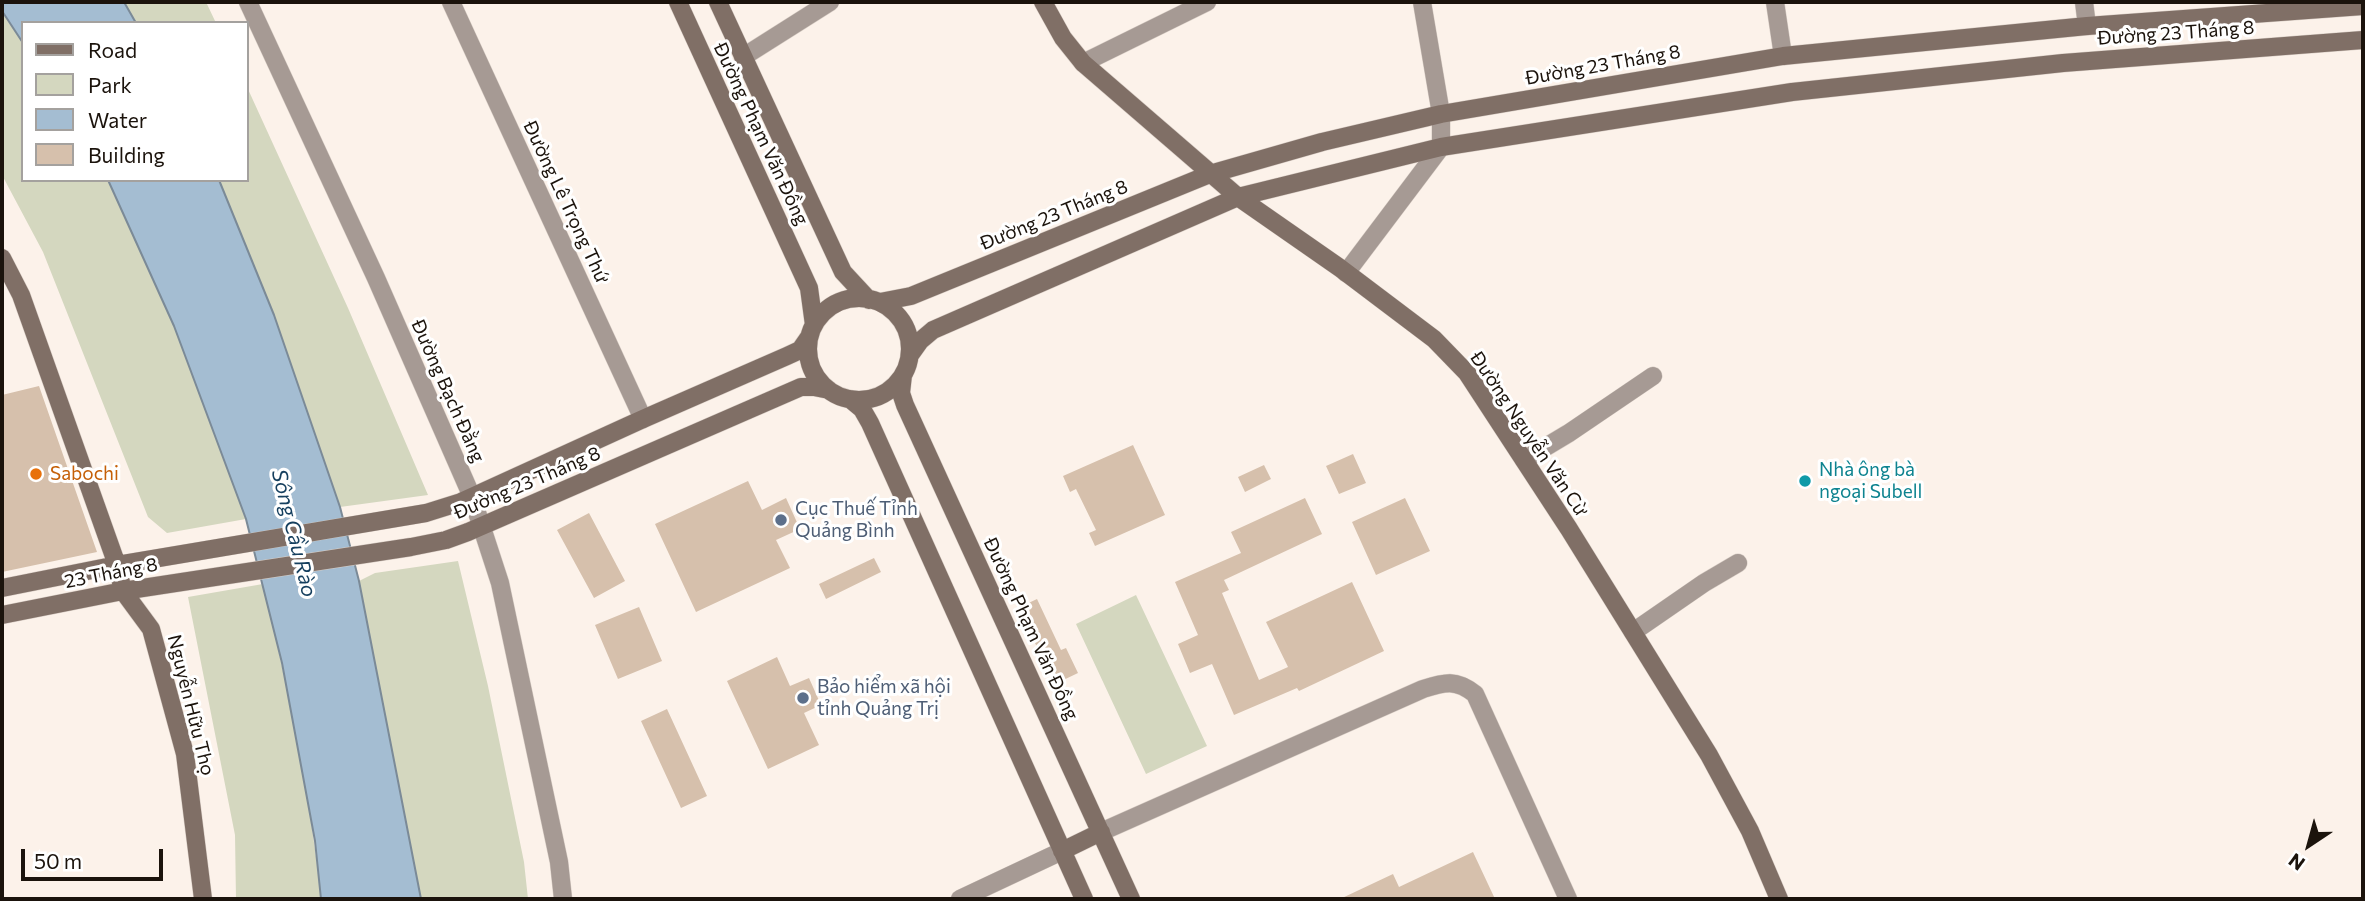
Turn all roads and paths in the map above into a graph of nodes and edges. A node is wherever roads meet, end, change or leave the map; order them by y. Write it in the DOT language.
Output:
graph roads {
  1 [pos="248,2"];
  2 [pos="451,2"];
  3 [pos="678,2"];
  4 [pos="718,2"];
  5 [pos="830,2"];
  6 [pos="1043,2"];
  7 [pos="1207,2"];
  8 [pos="1422,2"];
  9 [pos="1775,2"];
  10 [pos="2084,2"];
  11 [pos="2363,6"];
  12 [pos="2087,26"];
  13 [pos="2363,40"];
  14 [pos="1783,56"];
  15 [pos="743,57"];
  16 [pos="1083,63"];
  17 [pos="1441,114"];
  18 [pos="1441,147"];
  19 [pos="1210,174"];
  20 [pos="1238,197"];
  21 [pos="2,258"];
  22 [pos="1346,273"];
  23 [pos="875,301"];
  24 [pos="812,331"];
  25 [pos="910,355"];
  26 [pos="903,375"];
  27 [pos="1653,376"];
  28 [pos="829,390"];
  29 [pos="850,399"];
  30 [pos="643,419"];
  31 [pos="1524,460"];
  32 [pos="472,497"];
  33 [pos="481,526"];
  34 [pos="223,547"];
  35 [pos="1738,563"];
  36 [pos="117,565"];
  37 [pos="228,574"];
  38 [pos="2,588"];
  39 [pos="123,590"];
  40 [pos="2,615"];
  41 [pos="1633,632"];
  42 [pos="1101,832"];
  43 [pos="1062,851"];
  44 [pos="203,899"];
  45 [pos="563,899"];
  46 [pos="960,899"];
  47 [pos="1084,899"];
  48 [pos="1131,899"];
  49 [pos="1568,899"];
  50 [pos="1779,899"];
  1 -- 32 [label="street, Đường Bạch Đằng"];
  2 -- 30 [label="street, Đường Lê Trọng Thứ"];
  3 -- 24 [label="street, Đường Phạm Văn Đồng"];
  4 -- 15 [label="street, Đường Phạm Văn Đồng"];
  5 -- 15 [label="street"];
  6 -- 16 [label="street, Đường Nguyễn Văn Cừ"];
  7 -- 16 [label="street"];
  8 -- 17 [label="street"];
  9 -- 14 [label="street"];
  10 -- 12 [label="street"];
  11 -- 12 [label="street, Đường 23 Tháng 8"];
  12 -- 14 [label="street, Đường 23 Tháng 8"];
  13 -- 18 [label="street, Đường 23 Tháng 8"];
  14 -- 17 [label="street, Đường 23 Tháng 8"];
  15 -- 23 [label="street, Đường Phạm Văn Đồng"];
  16 -- 19 [label="street, Đường Nguyễn Văn Cừ"];
  17 -- 18 [label="street"];
  17 -- 19 [label="street, Đường 23 Tháng 8"];
  18 -- 20 [label="street, Đường 23 Tháng 8"];
  18 -- 22 [label="street"];
  19 -- 20 [label="street, Đường Nguyễn Văn Cừ"];
  19 -- 23 [label="street, Đường 23 Tháng 8"];
  20 -- 22 [label="street, Đường Nguyễn Văn Cừ"];
  20 -- 25 [label="street, Đường 23 Tháng 8"];
  21 -- 36 [label="street, Nguyễn Hữu Thọ"];
  22 -- 31 [label="street, Đường Nguyễn Văn Cừ"];
  23 -- 24 [label="street"];
  23 -- 25 [label="street"];
  24 -- 28 [label="street"];
  24 -- 30 [label="street, Đường 23 Tháng 8"];
  25 -- 26 [label="street"];
  26 -- 29 [label="street"];
  26 -- 42 [label="street, Đường Phạm Văn Đồng"];
  27 -- 31 [label="street"];
  28 -- 29 [label="street"];
  28 -- 33 [label="street, Đường 23 Tháng 8"];
  29 -- 43 [label="street"];
  30 -- 32 [label="street, Đường 23 Tháng 8"];
  31 -- 41 [label="street, Đường Nguyễn Văn Cừ"];
  32 -- 33 [label="street, Đường Bạch Đằng"];
  32 -- 34 [label="street, Đường 23 Tháng 8"];
  33 -- 37 [label="street, Đường 23 Tháng 8"];
  33 -- 45 [label="street, Đường Bạch Đằng"];
  34 -- 36 [label="street, 23 Tháng 8"];
  35 -- 41 [label="street"];
  36 -- 38 [label="street, 23 Tháng 8"];
  36 -- 39 [label="street, Nguyễn Hữu Thọ"];
  37 -- 39 [label="street, 23 Tháng 8"];
  39 -- 40 [label="street, 23 Tháng 8"];
  39 -- 44 [label="street, Nguyễn Hữu Thọ"];
  41 -- 50 [label="street, Đường Nguyễn Văn Cừ"];
  42 -- 43 [label="street"];
  42 -- 48 [label="street, Đường Phạm Văn Đồng"];
  42 -- 49 [label="street"];
  43 -- 46 [label="street"];
  43 -- 47 [label="street"];
}
